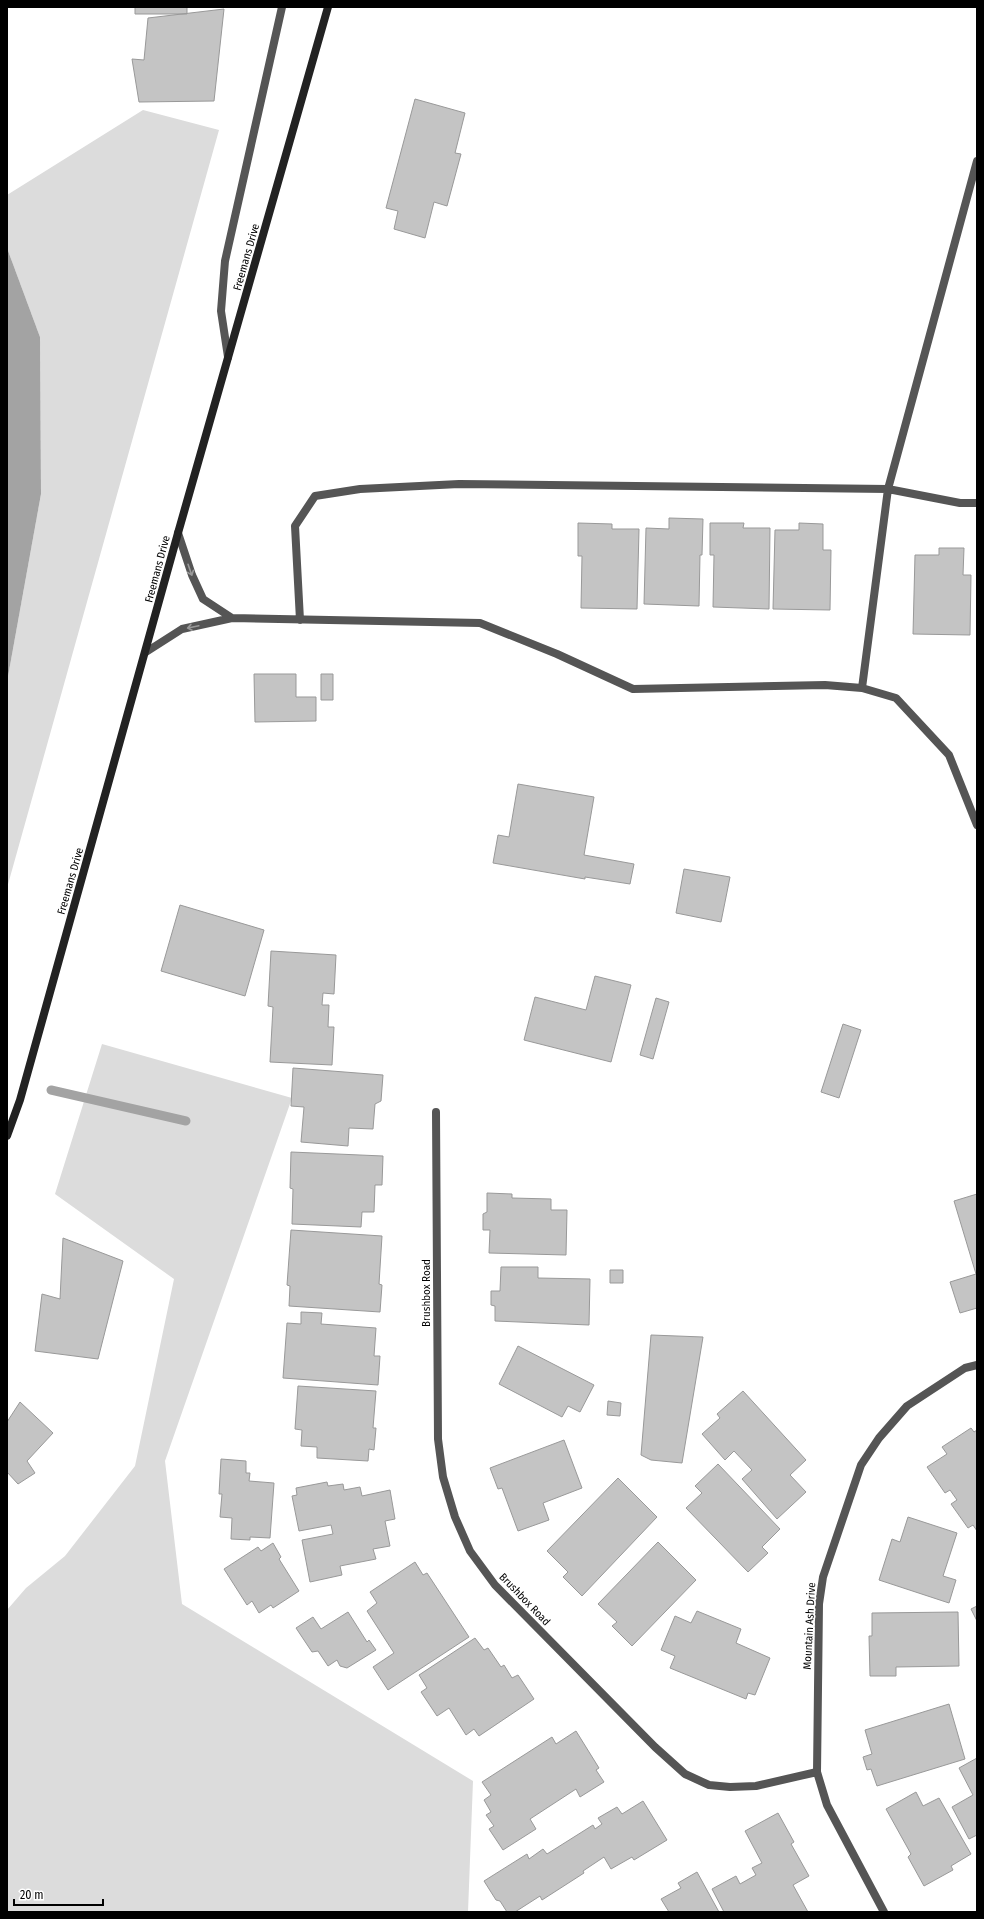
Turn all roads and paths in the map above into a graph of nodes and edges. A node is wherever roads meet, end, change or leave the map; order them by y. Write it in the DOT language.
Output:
graph roads {
  1 [pos="282,7"];
  2 [pos="328,7"];
  3 [pos="977,161"];
  4 [pos="228,357"];
  5 [pos="888,489"];
  6 [pos="977,503"];
  7 [pos="178,533"];
  8 [pos="232,618"];
  9 [pos="300,620"];
  10 [pos="146,652"];
  11 [pos="862,688"];
  12 [pos="977,826"];
  13 [pos="436,1112"];
  14 [pos="7,1136"];
  15 [pos="977,1365"];
  16 [pos="817,1772"];
  17 [pos="884,1912"];
  1 -- 4 [label="street"];
  2 -- 4 [label="main road, Freemans Drive"];
  3 -- 5 [label="street"];
  4 -- 7 [label="main road, Freemans Drive"];
  5 -- 6 [label="street"];
  5 -- 9 [label="street"];
  5 -- 11 [label="street"];
  7 -- 8 [label="street, one-way"];
  7 -- 10 [label="main road, Freemans Drive"];
  8 -- 9 [label="street"];
  8 -- 10 [label="street, one-way"];
  9 -- 11 [label="street"];
  10 -- 14 [label="main road, Freemans Drive"];
  11 -- 12 [label="street"];
  13 -- 16 [label="street, Brushbox Road"];
  15 -- 16 [label="street, Mountain Ash Drive"];
  16 -- 17 [label="street, Mountain Ash Drive"];
}
